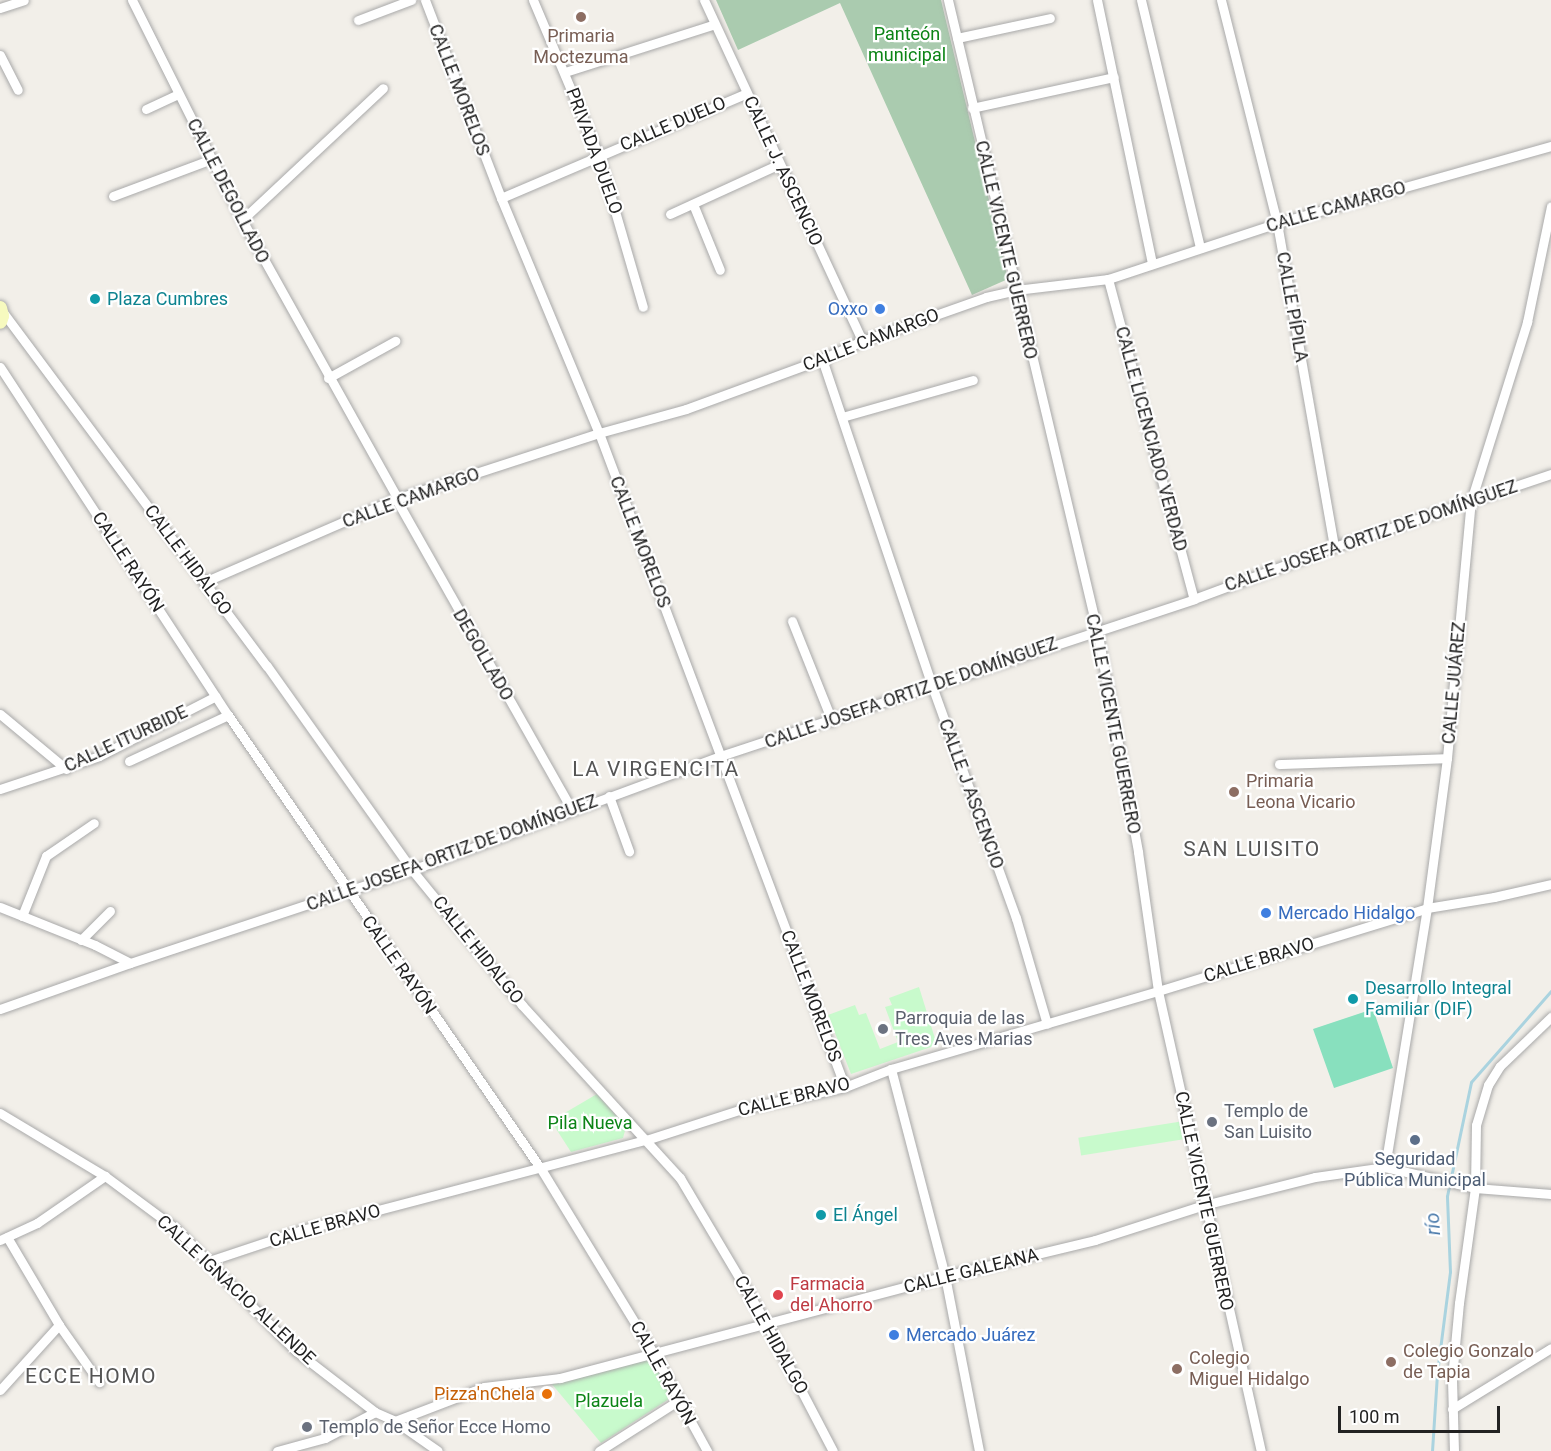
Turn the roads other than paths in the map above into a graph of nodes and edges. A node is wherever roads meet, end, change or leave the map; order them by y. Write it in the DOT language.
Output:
graph roads {
  1 [pos="24,0"];
  2 [pos="132,0"];
  3 [pos="411,0"];
  4 [pos="425,0"];
  5 [pos="533,0"];
  6 [pos="704,0"];
  7 [pos="948,0"];
  8 [pos="1097,0"];
  9 [pos="1141,0"];
  10 [pos="1221,0"];
  11 [pos="0,8"];
  12 [pos="1050,18"];
  13 [pos="358,20"];
  14 [pos="715,24"];
  15 [pos="957,38"];
  16 [pos="0,55"];
  17 [pos="565,72"];
  18 [pos="1114,77"];
  19 [pos="383,88"];
  20 [pos="18,90"];
  21 [pos="747,93"];
  22 [pos="178,94"];
  23 [pos="972,108"];
  24 [pos="146,109"];
  25 [pos="1551,146"];
  26 [pos="599,156"];
  27 [pos="212,159"];
  28 [pos="779,164"];
  29 [pos="113,196"];
  30 [pos="501,198"];
  31 [pos="693,204"];
  32 [pos="1551,206"];
  33 [pos="669,214"];
  34 [pos="242,220"];
  35 [pos="1277,223"];
  36 [pos="1200,248"];
  37 [pos="1152,263"];
  38 [pos="720,270"];
  39 [pos="1108,279"];
  40 [pos="1016,290"];
  41 [pos="643,307"];
  42 [pos="1,314"];
  43 [pos="395,341"];
  44 [pos="862,341"];
  45 [pos="822,359"];
  46 [pos="0,367"];
  47 [pos="328,378"];
  48 [pos="973,380"];
  49 [pos="842,417"];
  50 [pos="599,433"];
  51 [pos="1551,474"];
  52 [pos="397,499"];
  53 [pos="1471,501"];
  54 [pos="1334,547"];
  55 [pos="204,582"];
  56 [pos="1194,599"];
  57 [pos="792,621"];
  58 [pos="1097,630"];
  59 [pos="932,686"];
  60 [pos="216,696"];
  61 [pos="0,714"];
  62 [pos="228,715"];
  63 [pos="832,721"];
  64 [pos="720,756"];
  65 [pos="1447,758"];
  66 [pos="129,761"];
  67 [pos="1279,764"];
  68 [pos="66,769"];
  69 [pos="0,789"];
  70 [pos="609,796"];
  71 [pos="572,810"];
  72 [pos="94,823"];
  73 [pos="629,851"];
  74 [pos="412,870"];
  75 [pos="1551,884"];
  76 [pos="348,892"];
  77 [pos="0,907"];
  78 [pos="1427,908"];
  79 [pos="110,911"];
  80 [pos="22,916"];
  81 [pos="81,940"];
  82 [pos="130,963"];
  83 [pos="1158,991"];
  84 [pos="0,1009"];
  85 [pos="1551,1017"];
  86 [pos="1047,1024"];
  87 [pos="891,1069"];
  88 [pos="845,1087"];
  89 [pos="0,1113"];
  90 [pos="646,1140"];
  91 [pos="1385,1167"];
  92 [pos="541,1169"];
  93 [pos="105,1176"];
  94 [pos="1470,1187"];
  95 [pos="1551,1194"];
  96 [pos="1204,1205"];
  97 [pos="4,1239"];
  98 [pos="209,1261"];
  99 [pos="945,1276"];
  100 [pos="766,1323"];
  101 [pos="59,1325"];
  102 [pos="1551,1348"];
  103 [pos="654,1354"];
  104 [pos="99,1382"];
  105 [pos="0,1390"];
  106 [pos="679,1400"];
  107 [pos="1452,1409"];
  108 [pos="375,1412"];
  109 [pos="395,1421"];
  110 [pos="277,1451"];
  111 [pos="438,1451"];
  112 [pos="599,1451"];
  113 [pos="707,1451"];
  114 [pos="833,1451"];
  115 [pos="979,1451"];
  116 [pos="1261,1451"];
  117 [pos="1454,1451"];
  1 -- 11 [label="street"];
  2 -- 22 [label="street, CALLE DEGOLLADO"];
  3 -- 13 [label="street"];
  4 -- 30 [label="street, CALLE MORELOS"];
  5 -- 17 [label="street, PRIVADA DUELO"];
  6 -- 14 [label="street, CALLE J. ASCENCIO"];
  7 -- 15 [label="street, CALLE VICENTE GUERRERO"];
  8 -- 18 [label="street"];
  9 -- 36 [label="street"];
  10 -- 35 [label="street, CALLE PÍPILA"];
  12 -- 15 [label="street"];
  14 -- 17 [label="street"];
  14 -- 21 [label="street, CALLE J. ASCENCIO"];
  15 -- 23 [label="street, CALLE VICENTE GUERRERO"];
  16 -- 20 [label="street"];
  17 -- 26 [label="street, PRIVADA DUELO"];
  18 -- 23 [label="street"];
  18 -- 37 [label="street"];
  19 -- 34 [label="street"];
  21 -- 26 [label="street, CALLE DUELO"];
  21 -- 28 [label="street, CALLE J. ASCENCIO"];
  22 -- 24 [label="street"];
  22 -- 27 [label="street, CALLE DEGOLLADO"];
  23 -- 40 [label="street, CALLE VICENTE GUERRERO"];
  25 -- 35 [label="street, CALLE CAMARGO"];
  26 -- 30 [label="street, CALLE DUELO"];
  26 -- 41 [label="street, PRIVADA DUELO"];
  27 -- 29 [label="street"];
  27 -- 34 [label="street, CALLE DEGOLLADO"];
  28 -- 31 [label="street"];
  28 -- 44 [label="street, CALLE J. ASCENCIO"];
  30 -- 50 [label="street, CALLE MORELOS"];
  31 -- 33 [label="street"];
  31 -- 38 [label="street"];
  32 -- 53 [label="street, CALLE JUÁREZ"];
  34 -- 47 [label="street, CALLE DEGOLLADO"];
  35 -- 36 [label="street, CALLE CAMARGO"];
  35 -- 54 [label="street, CALLE PÍPILA"];
  36 -- 37 [label="street, CALLE CAMARGO"];
  37 -- 39 [label="street, CALLE CAMARGO"];
  39 -- 40 [label="street, CALLE CAMARGO"];
  39 -- 56 [label="street, CALLE LICENCIADO VERDAD"];
  40 -- 44 [label="street, CALLE CAMARGO"];
  40 -- 58 [label="street, CALLE VICENTE GUERRERO"];
  42 -- 55 [label="street, CALLE HIDALGO"];
  43 -- 47 [label="street"];
  44 -- 45 [label="street, CALLE CAMARGO"];
  45 -- 49 [label="street, CALLE J ASCENCIO"];
  45 -- 50 [label="street, CALLE CAMARGO"];
  46 -- 60 [label="street, CALLE RAYÓN"];
  47 -- 52 [label="street, DEGOLLADO"];
  48 -- 49 [label="street"];
  49 -- 59 [label="street, CALLE J ASCENCIO"];
  50 -- 52 [label="street, CALLE CAMARGO"];
  50 -- 64 [label="street, CALLE MORELOS"];
  51 -- 53 [label="street, CALLE JOSEFA ORTIZ DE DOMÍNGUEZ"];
  52 -- 55 [label="street, CALLE CAMARGO"];
  52 -- 71 [label="street, DEGOLLADO"];
  53 -- 54 [label="street, CALLE JOSEFA ORTIZ DE DOMÍNGUEZ"];
  53 -- 65 [label="street, CALLE JUÁREZ"];
  54 -- 56 [label="street, CALLE JOSEFA ORTIZ DE DOMÍNGUEZ"];
  55 -- 74 [label="street, CALLE HIDALGO"];
  56 -- 58 [label="street, CALLE JOSEFA ORTIZ DE DOMÍNGUEZ"];
  57 -- 63 [label="street"];
  58 -- 59 [label="street, CALLE JOSEFA ORTIZ DE DOMÍNGUEZ"];
  58 -- 83 [label="street, CALLE VICENTE GUERRERO"];
  59 -- 63 [label="street, CALLE JOSEFA ORTIZ DE DOMÍNGUEZ"];
  59 -- 86 [label="street, CALLE J ASCENCIO"];
  60 -- 62 [label="street, CALLE RAYÓN"];
  60 -- 68 [label="street, CALLE ITURBIDE"];
  61 -- 68 [label="street"];
  62 -- 66 [label="street"];
  62 -- 76 [label="street, CALLE RAYÓN"];
  63 -- 64 [label="street, CALLE JOSEFA ORTIZ DE DOMÍNGUEZ"];
  64 -- 70 [label="street, CALLE JOSEFA ORTIZ DE DOMÍNGUEZ"];
  64 -- 88 [label="street, CALLE MORELOS"];
  65 -- 67 [label="street"];
  65 -- 78 [label="street, CALLE JUÁREZ"];
  68 -- 69 [label="street, CALLE ITURBIDE"];
  70 -- 71 [label="street, CALLE JOSEFA ORTIZ DE DOMÍNGUEZ"];
  70 -- 73 [label="street"];
  71 -- 74 [label="street, CALLE JOSEFA ORTIZ DE DOMÍNGUEZ"];
  72 -- 80 [label="street"];
  74 -- 76 [label="street, CALLE JOSEFA ORTIZ DE DOMÍNGUEZ"];
  74 -- 90 [label="street, CALLE HIDALGO"];
  75 -- 78 [label="street, CALLE BRAVO"];
  76 -- 82 [label="street, CALLE JOSEFA ORTIZ DE DOMÍNGUEZ"];
  76 -- 92 [label="street, CALLE RAYÓN"];
  77 -- 80 [label="street"];
  78 -- 83 [label="street, CALLE BRAVO"];
  78 -- 91 [label="street, CALLE JUÁREZ"];
  79 -- 81 [label="street"];
  80 -- 81 [label="street"];
  81 -- 82 [label="street"];
  82 -- 84 [label="street, CALLE JOSEFA ORTIZ DE DOMÍNGUEZ"];
  83 -- 86 [label="street, CALLE BRAVO"];
  83 -- 96 [label="street, CALLE VICENTE GUERRERO"];
  85 -- 94 [label="street"];
  86 -- 87 [label="street, CALLE BRAVO"];
  87 -- 88 [label="street, CALLE BRAVO"];
  87 -- 99 [label="street"];
  88 -- 90 [label="street, CALLE BRAVO"];
  89 -- 93 [label="street, CALLE IGNACIO ALLENDE"];
  90 -- 92 [label="street, CALLE BRAVO"];
  90 -- 100 [label="street, CALLE HIDALGO"];
  91 -- 94 [label="street, CALLE GALEANA"];
  91 -- 96 [label="street, CALLE GALEANA"];
  92 -- 98 [label="street, CALLE BRAVO"];
  92 -- 103 [label="street, CALLE RAYÓN"];
  93 -- 97 [label="street"];
  93 -- 98 [label="street, CALLE IGNACIO ALLENDE"];
  94 -- 95 [label="street, CALLE GALEANA"];
  94 -- 107 [label="street"];
  96 -- 99 [label="street, CALLE GALEANA"];
  96 -- 116 [label="street, CALLE VICENTE GUERRERO"];
  97 -- 101 [label="street"];
  98 -- 108 [label="street, CALLE IGNACIO ALLENDE"];
  99 -- 100 [label="street, CALLE GALEANA"];
  99 -- 115 [label="street"];
  100 -- 103 [label="street, CALLE GALEANA"];
  100 -- 114 [label="street, CALLE HIDALGO"];
  101 -- 104 [label="street"];
  101 -- 105 [label="street"];
  102 -- 107 [label="street"];
  103 -- 106 [label="street, CALLE RAYÓN"];
  103 -- 109 [label="street, CALLE GALEANA"];
  106 -- 112 [label="street"];
  106 -- 113 [label="street, CALLE RAYÓN"];
  107 -- 117 [label="street"];
  108 -- 109 [label="street, CALLE IGNACIO ALLENDE"];
  108 -- 110 [label="street"];
  109 -- 111 [label="street, CALLE IGNACIO ALLENDE"];
}
